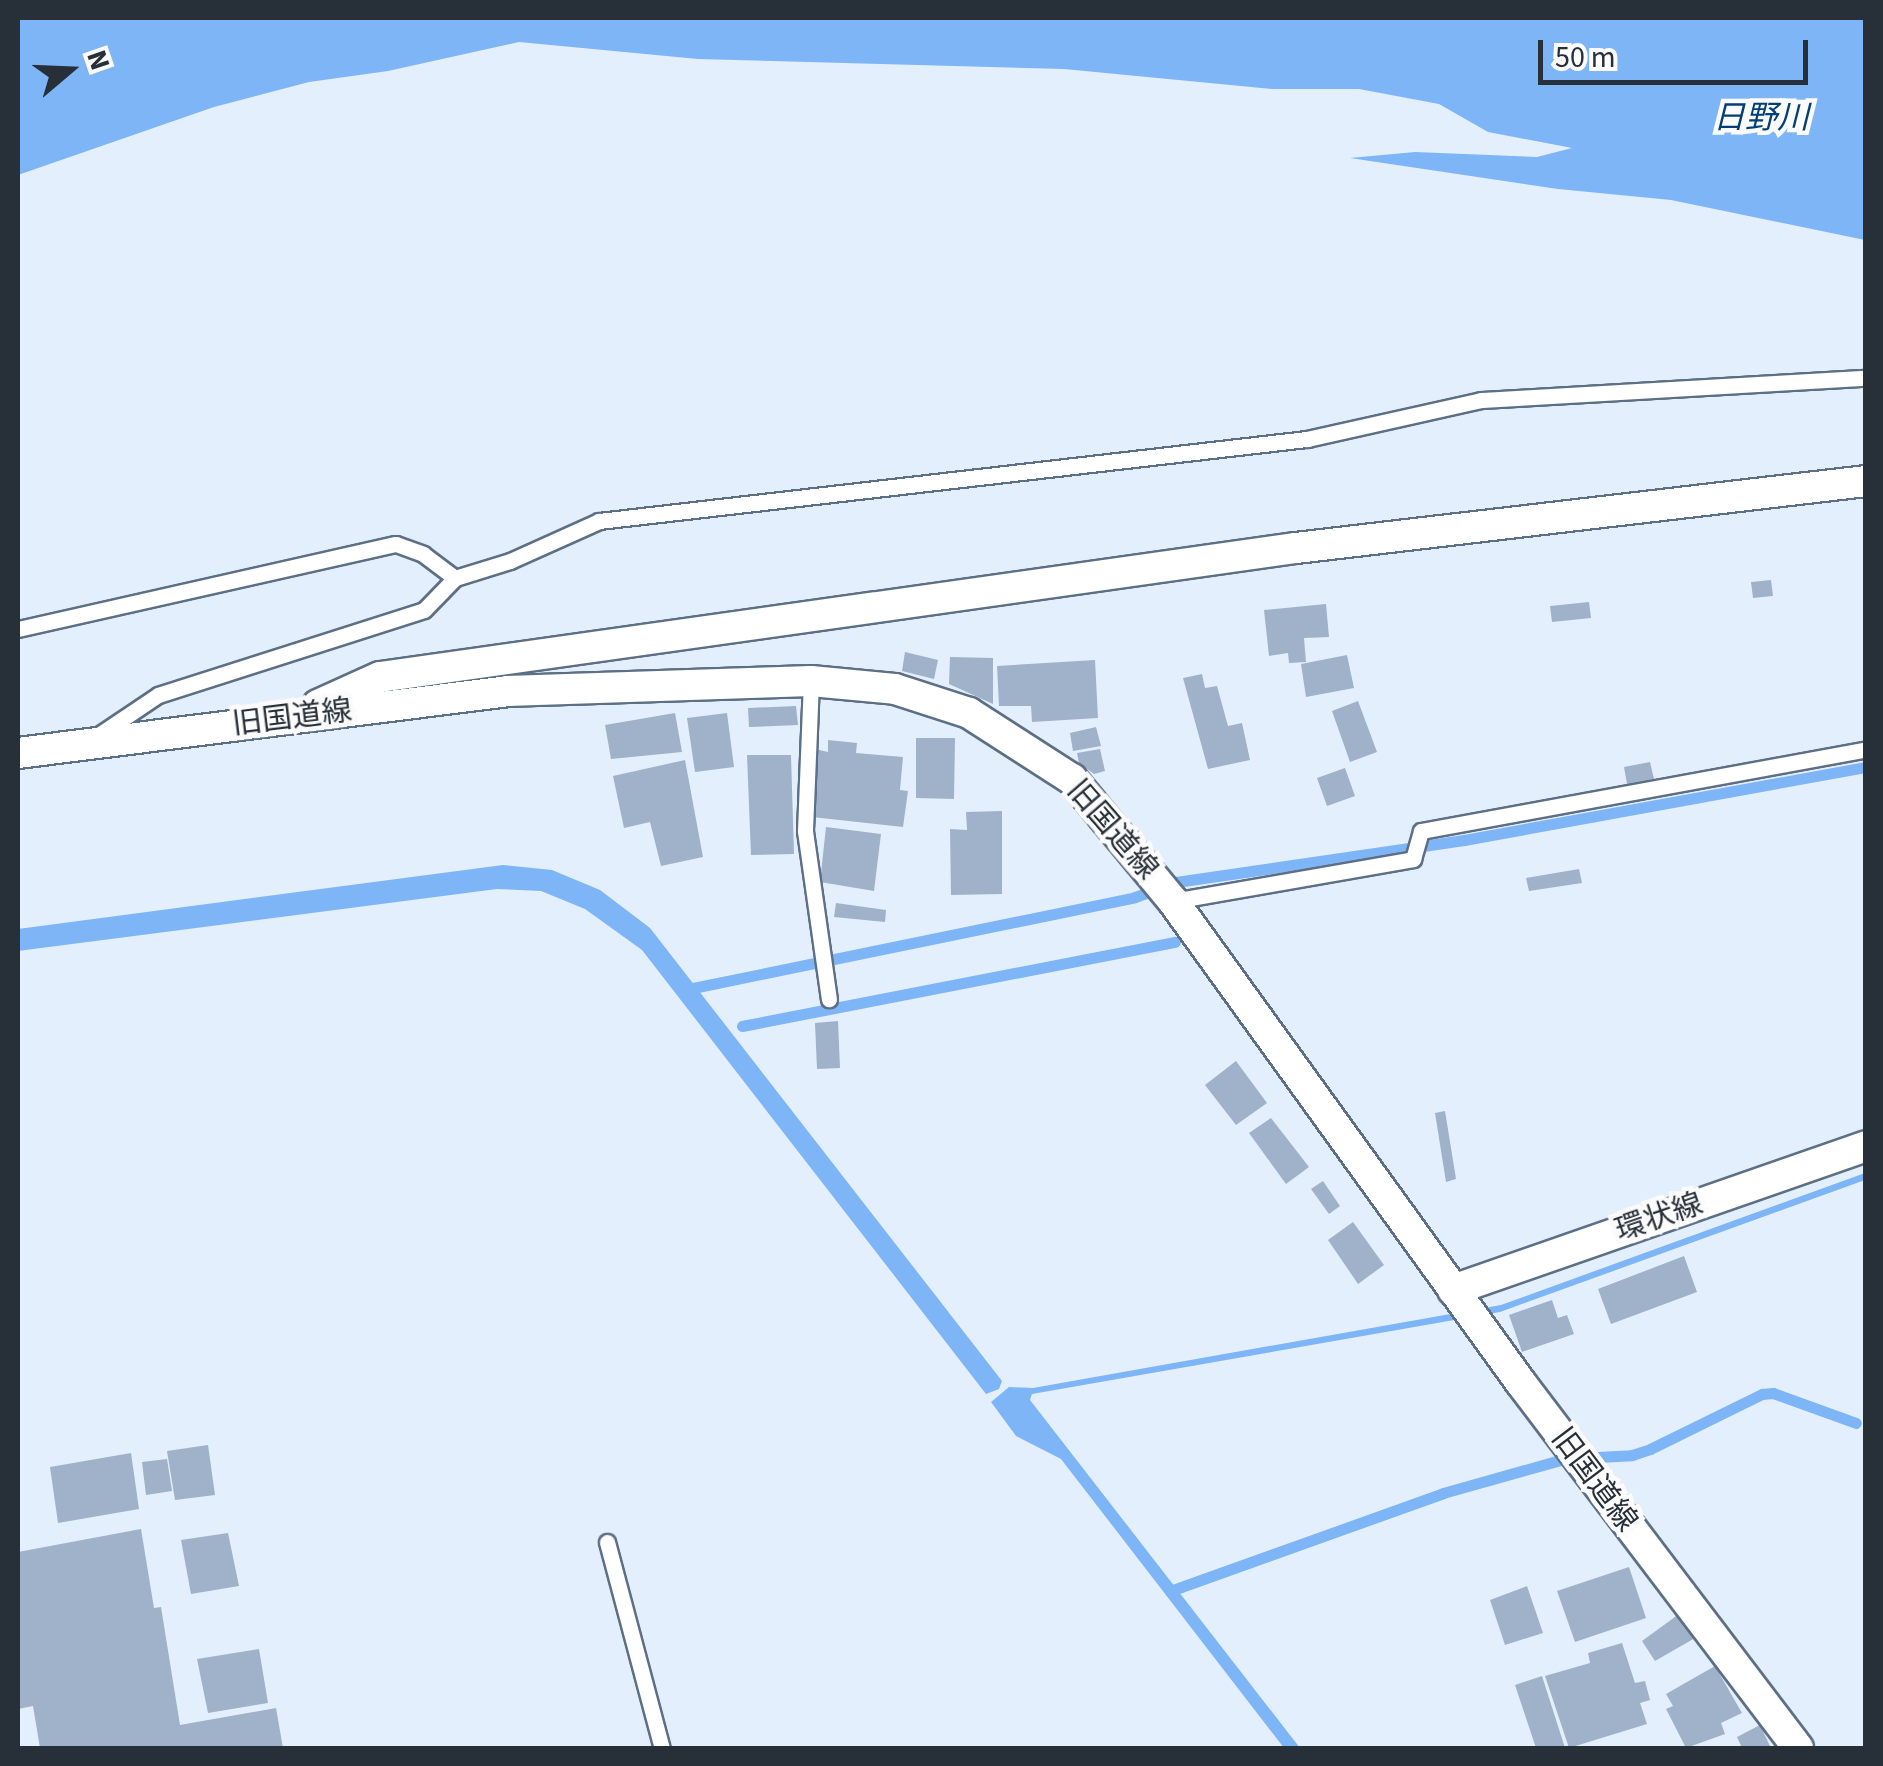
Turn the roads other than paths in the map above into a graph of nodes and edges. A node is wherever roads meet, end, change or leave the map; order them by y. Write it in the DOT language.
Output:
graph roads {
  1 [pos="1866,378"];
  2 [pos="1866,481"];
  3 [pos="455,578"];
  4 [pos="18,629"];
  5 [pos="811,681"];
  6 [pos="290,718"];
  7 [pos="85,744"];
  8 [pos="1866,749"];
  9 [pos="18,753"];
  10 [pos="1173,901"];
  11 [pos="829,999"];
  12 [pos="1866,1146"];
  13 [pos="1452,1290"];
  14 [pos="606,1542"];
  15 [pos="662,1748"];
  16 [pos="1798,1748"];
  1 -- 3 [label="lane"];
  2 -- 6 [label="street"];
  3 -- 4 [label="lane"];
  3 -- 7 [label="lane"];
  5 -- 6 [label="street, 旧国道線"];
  5 -- 10 [label="street, 旧国道線"];
  5 -- 11 [label="lane"];
  6 -- 7 [label="street, 旧国道線"];
  7 -- 9 [label="street, 旧国道線"];
  8 -- 10 [label="lane"];
  10 -- 13 [label="street, 旧国道線"];
  12 -- 13 [label="street, 環状線"];
  13 -- 16 [label="street, 旧国道線"];
  14 -- 15 [label="lane"];
}
